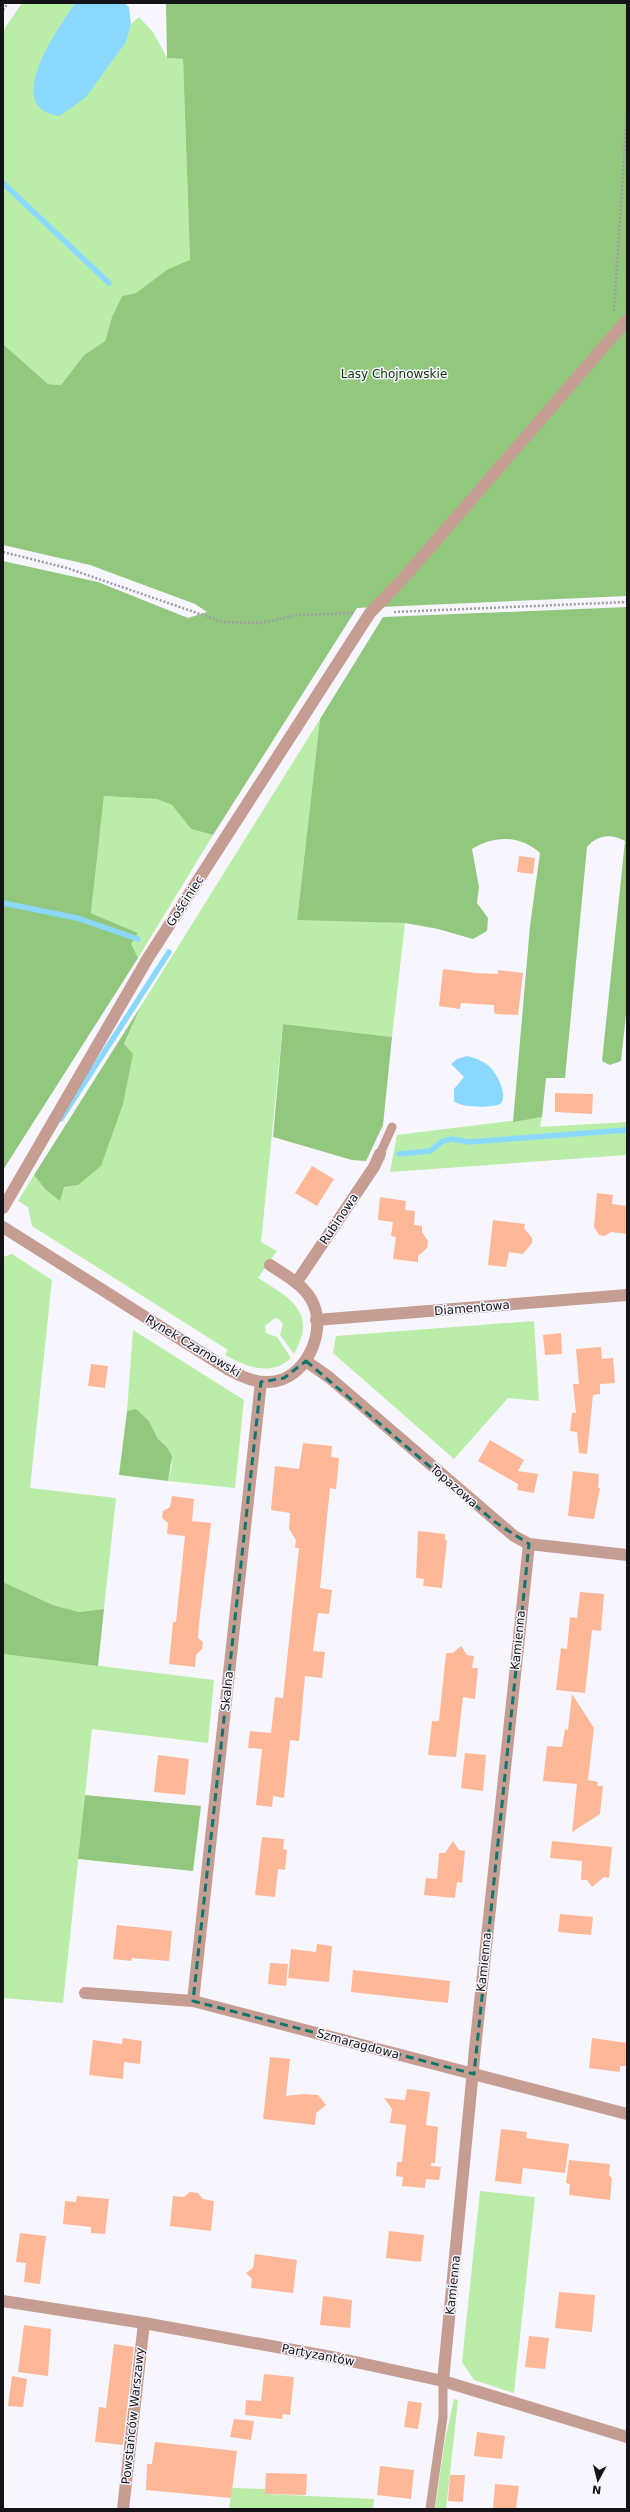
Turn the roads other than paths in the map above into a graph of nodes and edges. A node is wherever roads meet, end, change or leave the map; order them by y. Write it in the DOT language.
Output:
graph roads {
  1 [pos="627,320"];
  2 [pos="392,1127"];
  3 [pos="380,1154"];
  4 [pos="3,1208"];
  5 [pos="3,1227"];
  6 [pos="270,1265"];
  7 [pos="296,1283"];
  8 [pos="627,1296"];
  9 [pos="316,1320"];
  10 [pos="306,1361"];
  11 [pos="261,1382"];
  12 [pos="528,1544"];
  13 [pos="627,1554"];
  14 [pos="85,1992"];
  15 [pos="193,2001"];
  16 [pos="474,2074"];
  17 [pos="627,2114"];
  18 [pos="3,2302"];
  19 [pos="144,2323"];
  20 [pos="443,2381"];
  21 [pos="627,2437"];
  22 [pos="123,2509"];
  23 [pos="430,2509"];
  1 -- 4 [label="street, Gościniec"];
  2 -- 3 [label="lane"];
  3 -- 7 [label="street, Rubinowa"];
  5 -- 11 [label="street, Rynek Czarnowski"];
  6 -- 7 [label="street, Rynek Czarnowski"];
  7 -- 9 [label="street, Rynek Czarnowski"];
  8 -- 9 [label="street, Diamentowa"];
  9 -- 10 [label="street, Rynek Czarnowski"];
  10 -- 11 [label="street, Rynek Czarnowski"];
  10 -- 12 [label="street, Topazowa"];
  11 -- 15 [label="street, Skalna"];
  12 -- 13 [label="street, Topazowa"];
  12 -- 16 [label="street, Kamienna"];
  14 -- 15 [label="street, Szmaragdowa"];
  15 -- 16 [label="street, Szmaragdowa"];
  16 -- 17 [label="street, Szmaragdowa"];
  16 -- 20 [label="street, Kamienna"];
  18 -- 19 [label="street, Partyzantów"];
  19 -- 20 [label="street, Partyzantów"];
  19 -- 22 [label="street, Powstańców Warszawy"];
  20 -- 21 [label="street, Partyzantów"];
  20 -- 23 [label="lane"];
}
